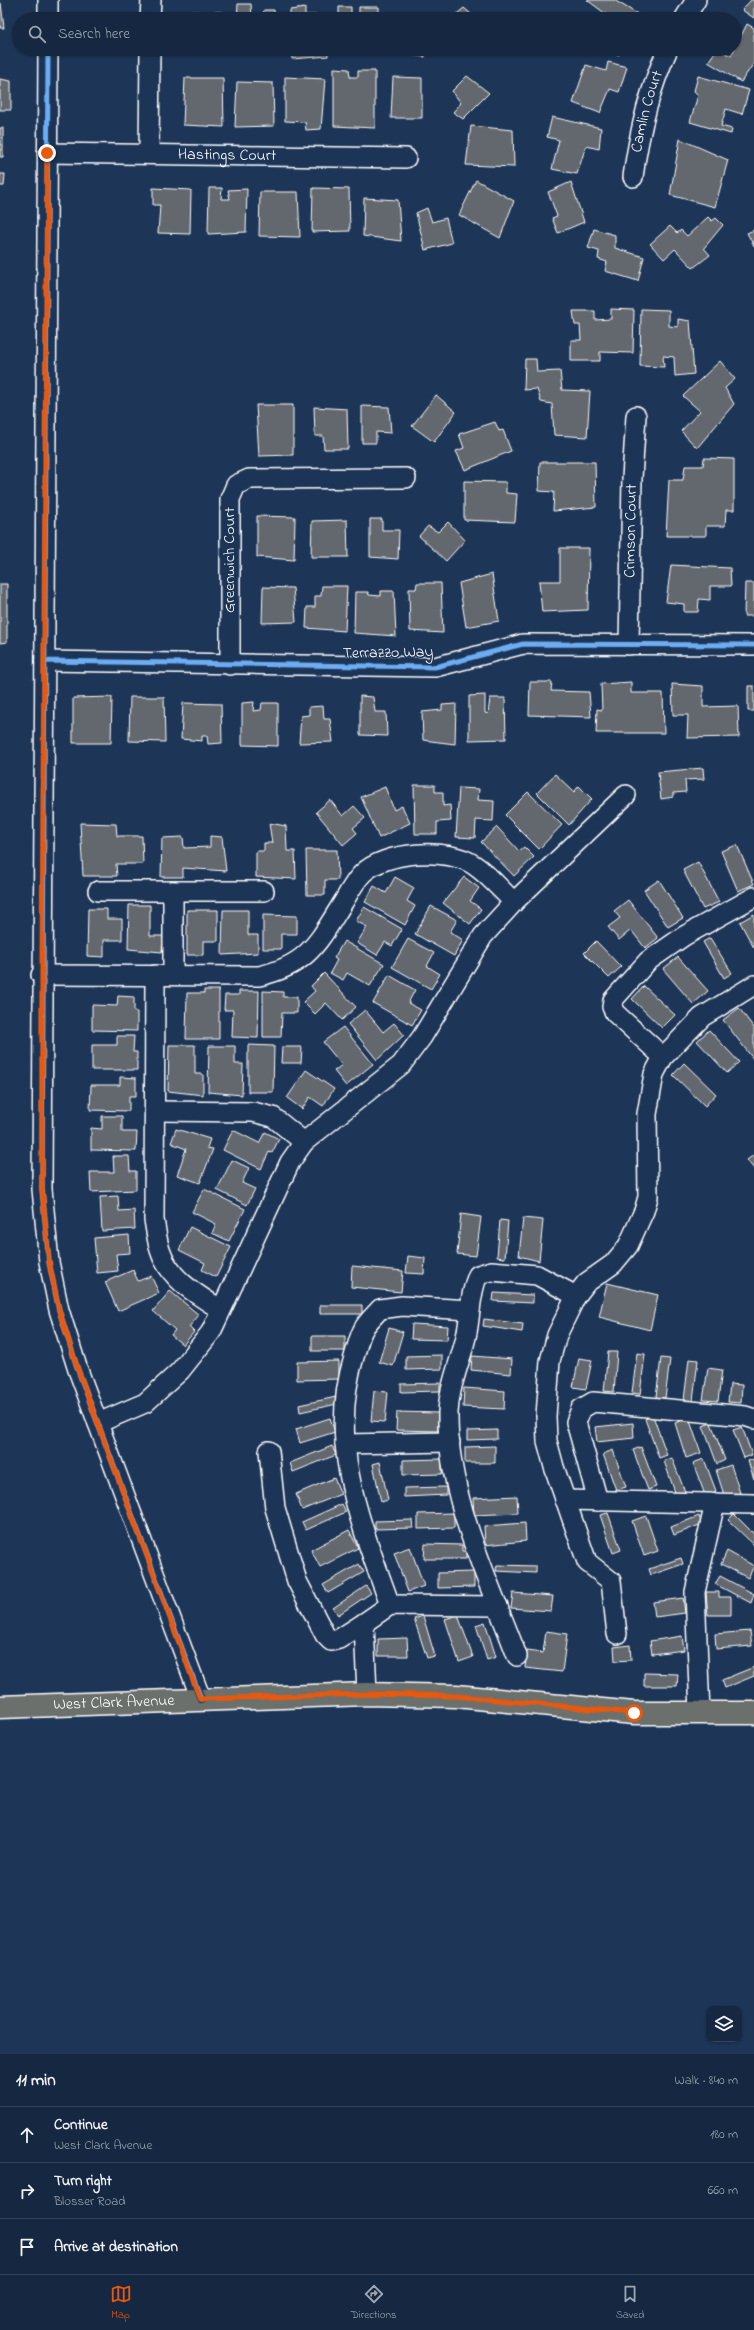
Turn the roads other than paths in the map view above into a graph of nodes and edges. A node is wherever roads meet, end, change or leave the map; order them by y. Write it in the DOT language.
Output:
graph roads {
  1 [pos="48,0"];
  2 [pos="151,0"];
  3 [pos="696,0"];
  4 [pos="48,12"];
  5 [pos="150,12"];
  6 [pos="688,12"];
  7 [pos="48,56"];
  8 [pos="150,56"];
  9 [pos="665,56"];
  10 [pos="47,153"];
  11 [pos="149,154"];
  12 [pos="406,158"];
  13 [pos="633,177"];
  14 [pos="636,416"];
  15 [pos="406,478"];
  16 [pos="629,645"];
  17 [pos="754,645"];
  18 [pos="45,661"];
  19 [pos="230,665"];
  20 [pos="626,795"];
  21 [pos="98,890"];
  22 [pos="174,891"];
  23 [pos="264,891"];
  24 [pos="754,898"];
  25 [pos="514,902"];
  26 [pos="42,975"];
  27 [pos="164,975"];
  28 [pos="754,984"];
  29 [pos="663,1057"];
  30 [pos="155,1111"];
  31 [pos="304,1142"];
  32 [pos="576,1296"];
  33 [pos="220,1309"];
  34 [pos="470,1310"];
  35 [pos="754,1419"];
  36 [pos="98,1423"];
  37 [pos="450,1442"];
  38 [pos="345,1444"];
  39 [pos="269,1451"];
  40 [pos="565,1500"];
  41 [pos="598,1501"];
  42 [pos="715,1503"];
  43 [pos="754,1504"];
  44 [pos="390,1605"];
  45 [pos="498,1606"];
  46 [pos="364,1623"];
  47 [pos="617,1634"];
  48 [pos="517,1656"];
  49 [pos="367,1694"];
  50 [pos="200,1699"];
  51 [pos="0,1707"];
  52 [pos="700,1713"];
  53 [pos="754,1713"];
  1 -- 4 [label="street"];
  2 -- 5 [label="street"];
  3 -- 6 [label="street"];
  7 -- 10 [label="street"];
  8 -- 11 [label="street"];
  9 -- 13 [label="street, Camlin Court"];
  10 -- 11 [label="street, Hastings Court"];
  10 -- 18 [label="street"];
  11 -- 12 [label="street, Hastings Court"];
  14 -- 16 [label="street, Crimson Court"];
  15 -- 19 [label="street, Greenwich Court"];
  16 -- 17 [label="street, Terrazzo Way"];
  16 -- 19 [label="street, Terrazzo Way"];
  18 -- 19 [label="street, Terrazzo Way"];
  18 -- 26 [label="street"];
  20 -- 25 [label="street"];
  21 -- 22 [label="street"];
  22 -- 23 [label="street"];
  22 -- 27 [label="street"];
  24 -- 29 [label="street"];
  25 -- 27 [label="street"];
  25 -- 31 [label="street"];
  26 -- 27 [label="street"];
  26 -- 36 [label="street"];
  27 -- 30 [label="street"];
  28 -- 29 [label="street"];
  29 -- 32 [label="street"];
  30 -- 31 [label="street"];
  30 -- 33 [label="street"];
  31 -- 33 [label="street"];
  32 -- 34 [label="street"];
  32 -- 40 [label="street"];
  33 -- 36 [label="street"];
  34 -- 37 [label="street"];
  34 -- 38 [label="street"];
  35 -- 41 [label="street"];
  36 -- 50 [label="street"];
  37 -- 38 [label="street"];
  37 -- 45 [label="street"];
  38 -- 44 [label="street"];
  39 -- 46 [label="street"];
  40 -- 41 [label="street"];
  40 -- 47 [label="street"];
  41 -- 42 [label="street"];
  42 -- 43 [label="street"];
  42 -- 52 [label="street"];
  44 -- 45 [label="street"];
  44 -- 46 [label="street"];
  45 -- 48 [label="street"];
  46 -- 49 [label="street"];
  49 -- 50 [label="main road, West Clark Avenue"];
  49 -- 52 [label="main road, West Clark Avenue"];
  50 -- 51 [label="main road, West Clark Avenue"];
  52 -- 53 [label="main road, West Clark Avenue"];
}
